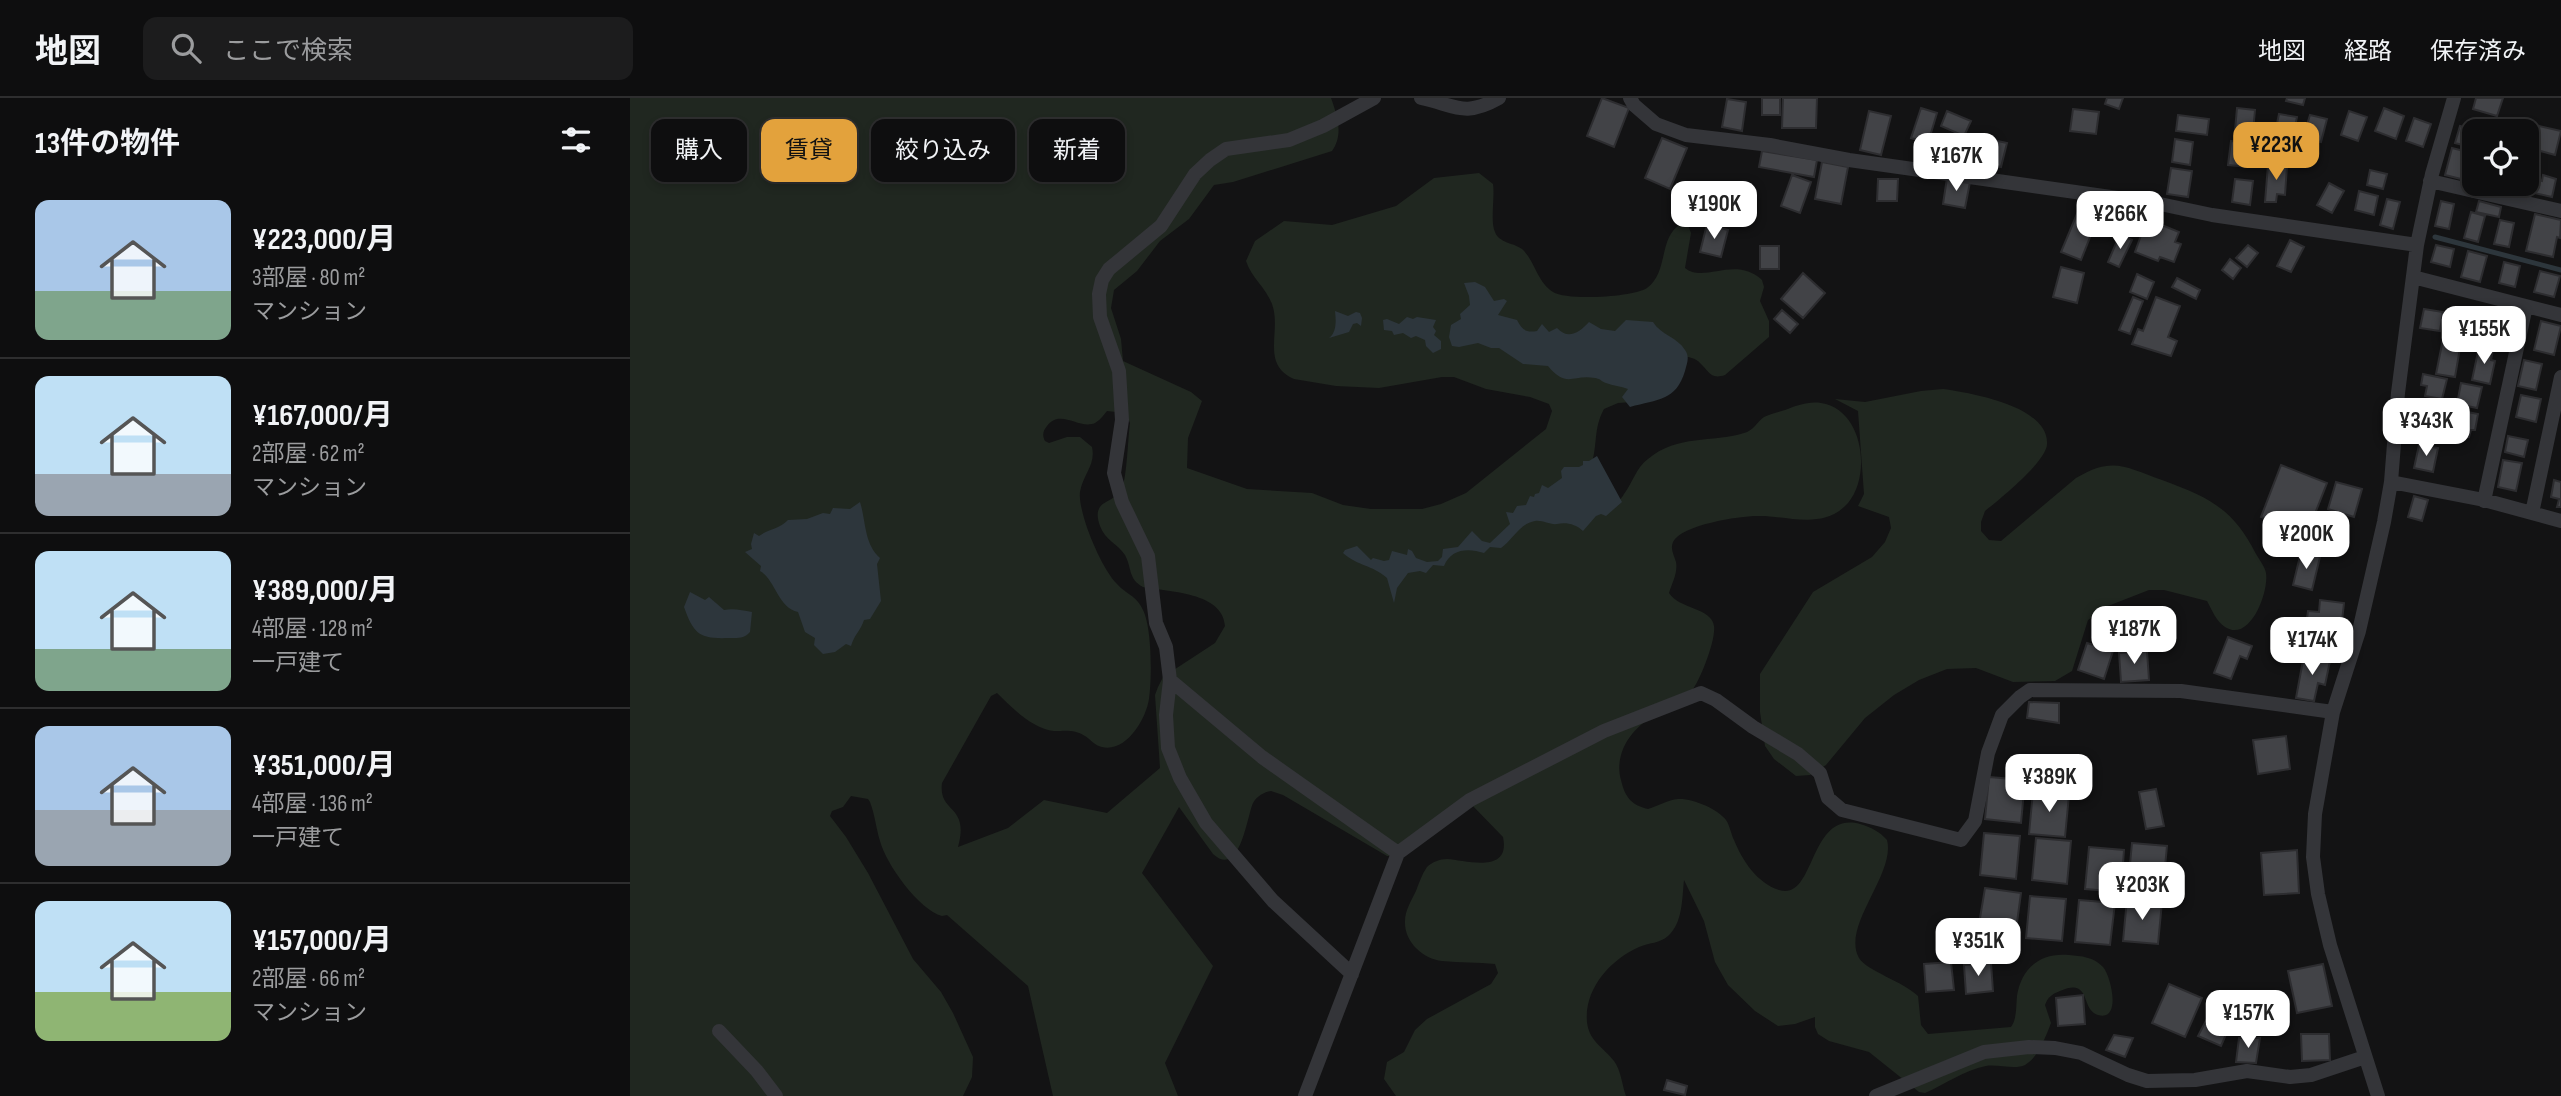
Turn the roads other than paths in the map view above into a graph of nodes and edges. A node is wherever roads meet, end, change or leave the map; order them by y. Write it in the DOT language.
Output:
graph roads {
  1 [pos="1374,98"];
  2 [pos="1421,98"];
  3 [pos="1499,98"];
  4 [pos="1630,98"];
  5 [pos="2454,98"];
  6 [pos="2430,181"];
  7 [pos="2561,211"];
  8 [pos="2417,244"];
  9 [pos="2413,277"];
  10 [pos="2526,306"];
  11 [pos="2561,315"];
  12 [pos="2561,377"];
  13 [pos="2391,482"];
  14 [pos="2484,501"];
  15 [pos="2532,513"];
  16 [pos="2561,521"];
  17 [pos="1170,680"];
  18 [pos="2333,712"];
  19 [pos="1398,853"];
  20 [pos="1352,974"];
  21 [pos="719,1031"];
  22 [pos="2365,1057"];
  23 [pos="776,1096"];
  24 [pos="1306,1096"];
  25 [pos="1876,1096"];
  26 [pos="2378,1096"];
  1 -- 17 [label="street"];
  2 -- 3 [label="street"];
  4 -- 8 [label="street"];
  5 -- 6 [label="street"];
  6 -- 7 [label="street"];
  6 -- 8 [label="street"];
  8 -- 9 [label="street"];
  9 -- 10 [label="street"];
  9 -- 13 [label="street"];
  10 -- 11 [label="street"];
  10 -- 14 [label="street"];
  12 -- 15 [label="street"];
  13 -- 14 [label="street"];
  13 -- 18 [label="street"];
  14 -- 15 [label="street"];
  15 -- 16 [label="street"];
  17 -- 19 [label="street"];
  17 -- 20 [label="street"];
  18 -- 19 [label="street"];
  18 -- 22 [label="street"];
  19 -- 20 [label="street"];
  20 -- 24 [label="street"];
  21 -- 23 [label="street"];
  22 -- 25 [label="street"];
  22 -- 26 [label="street"];
}
